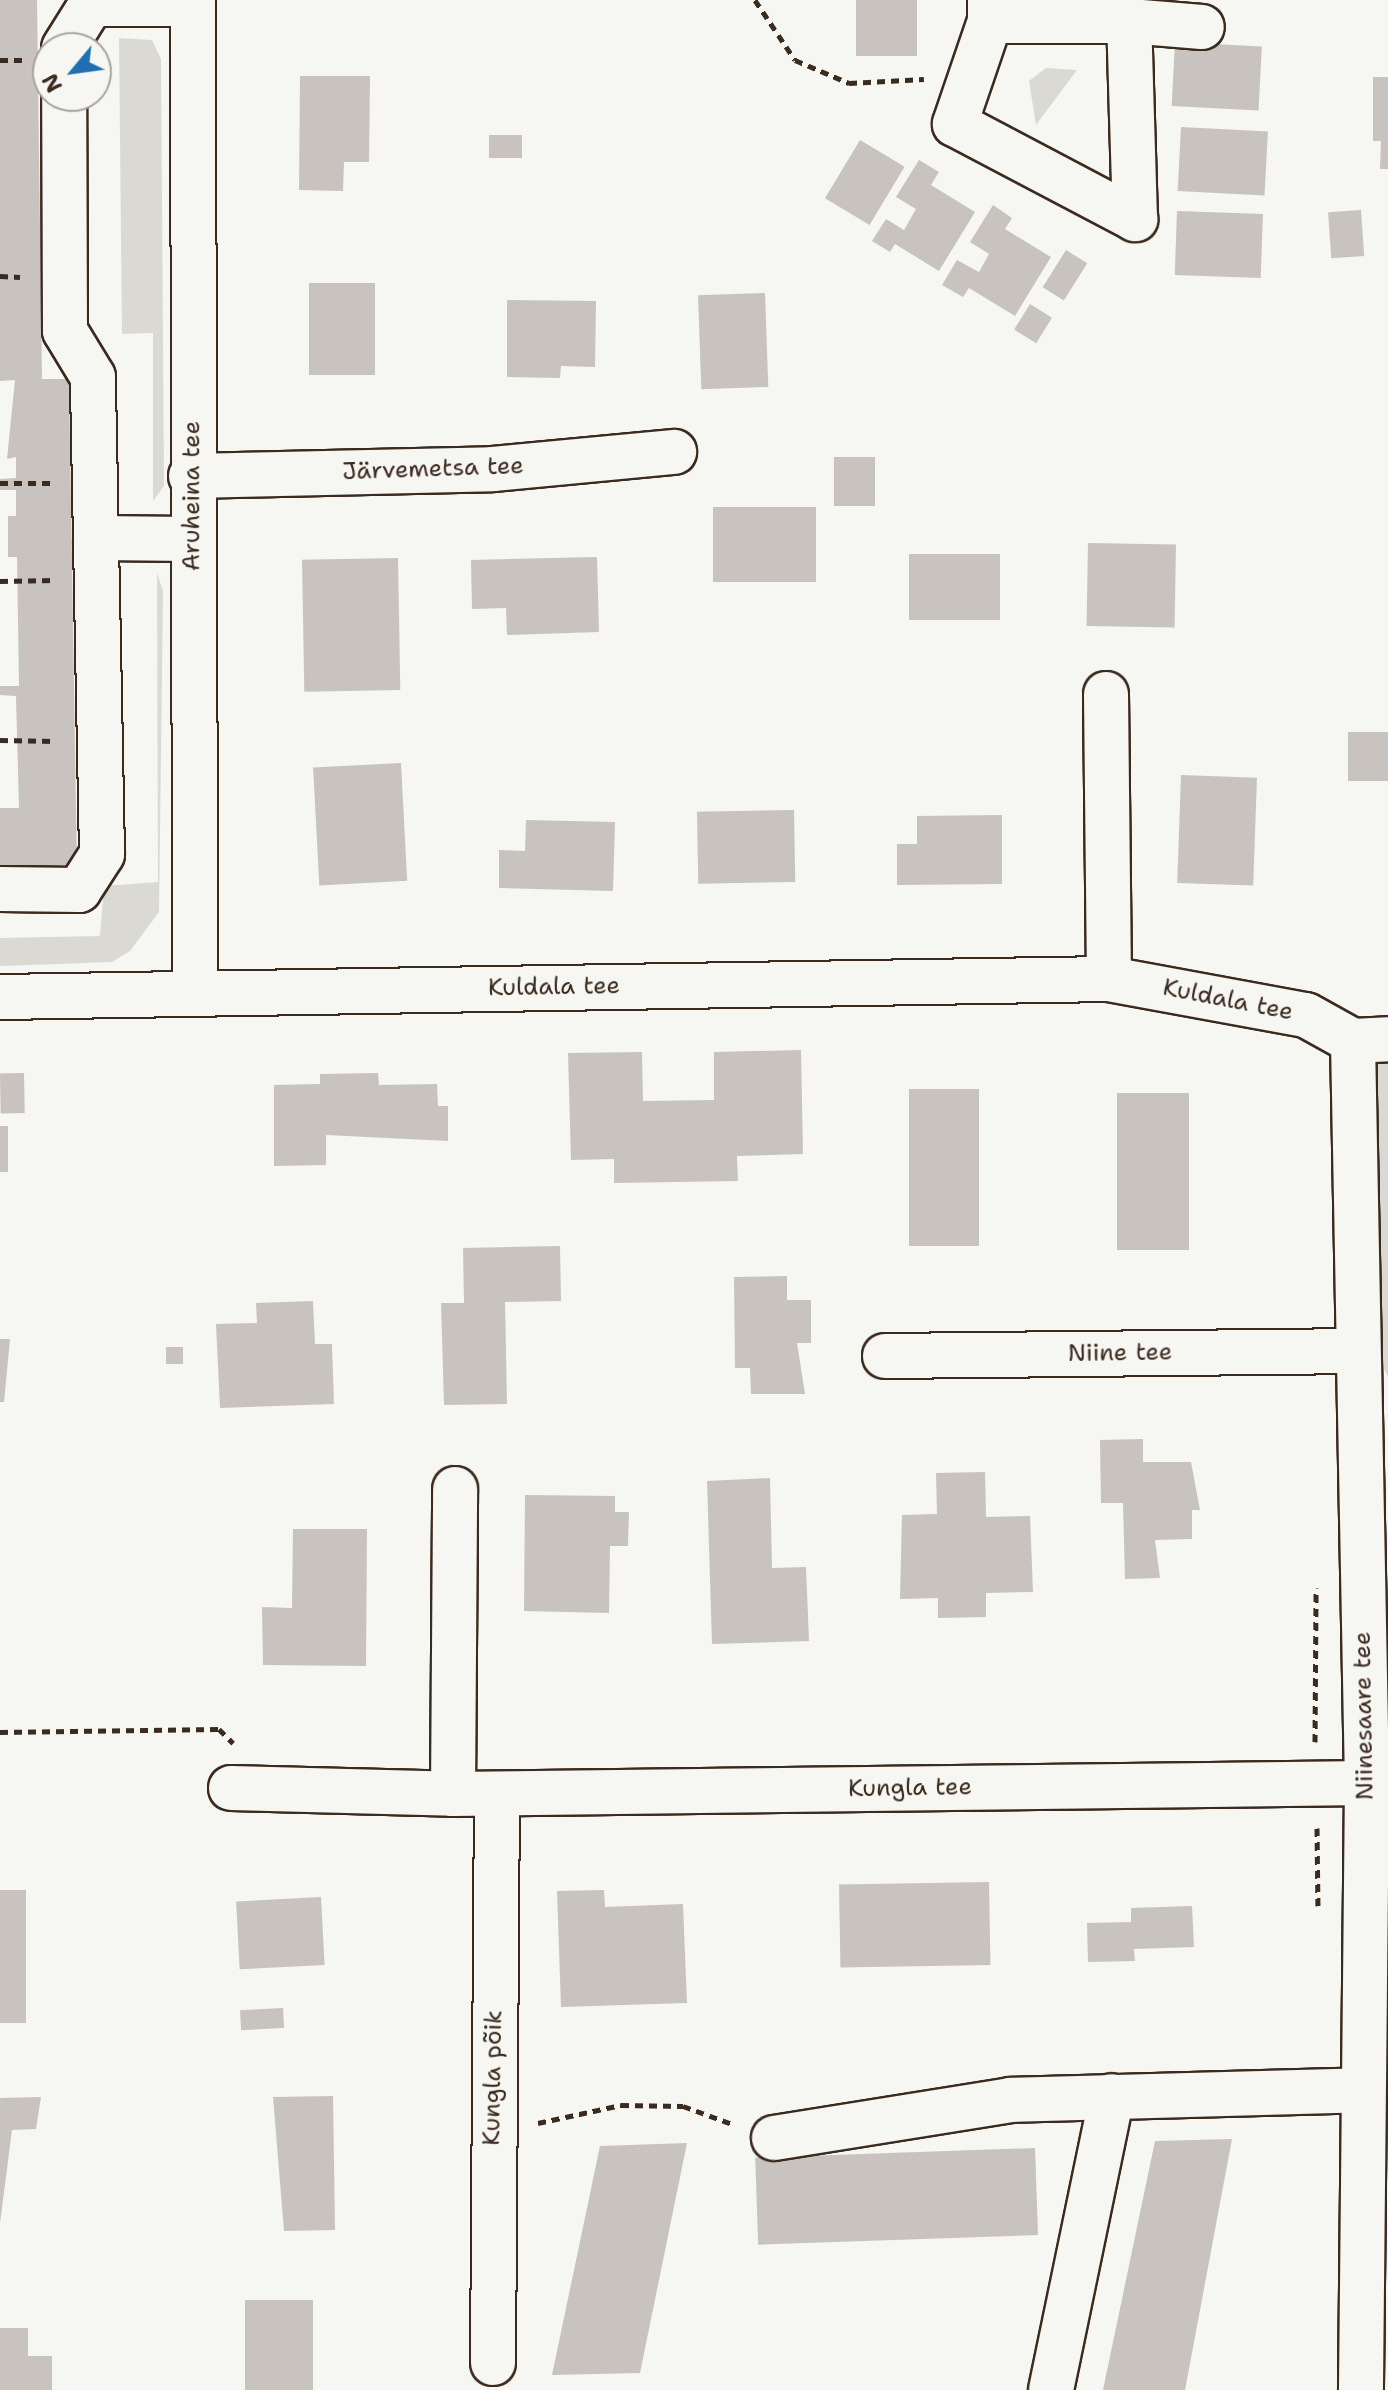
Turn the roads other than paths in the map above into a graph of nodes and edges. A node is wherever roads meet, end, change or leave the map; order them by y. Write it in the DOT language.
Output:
graph roads {
  1 [pos="94,2"];
  2 [pos="193,2"];
  3 [pos="990,10"];
  4 [pos="1129,21"];
  5 [pos="1202,27"];
  6 [pos="74,32"];
  7 [pos="64,112"];
  8 [pos="674,452"];
  9 [pos="191,476"];
  10 [pos="192,539"];
  11 [pos="96,558"];
  12 [pos="1106,694"];
  13 [pos="0,889"];
  14 [pos="1109,979"];
  15 [pos="195,992"];
  16 [pos="0,997"];
  17 [pos="1371,1040"];
  18 [pos="1355,1351"];
  19 [pos="885,1356"];
  20 [pos="1372,1402"];
  21 [pos="455,1489"];
  22 [pos="1367,1783"];
  23 [pos="231,1788"];
  24 [pos="453,1794"];
  25 [pos="497,1794"];
  26 [pos="1359,2090"];
  27 [pos="1112,2096"];
  28 [pos="774,2138"];
  29 [pos="493,2363"];
  30 [pos="1051,2390"];
  31 [pos="1361,2390"];
  1 -- 2 [label="street"];
  1 -- 6 [label="street"];
  2 -- 9 [label="street, Aruheina tee"];
  3 -- 4 [label="street"];
  3 -- 4 [label="street"];
  4 -- 5 [label="street"];
  7 -- 11 [label="street"];
  8 -- 9 [label="street, Järvemetsa tee"];
  9 -- 10 [label="street, Aruheina tee"];
  10 -- 11 [label="street"];
  10 -- 15 [label="street, Aruheina tee"];
  11 -- 13 [label="street"];
  12 -- 14 [label="street"];
  14 -- 15 [label="street, Kuldala tee"];
  14 -- 17 [label="street, Kuldala tee"];
  15 -- 16 [label="street, Kuldala tee"];
  17 -- 18 [label="street, Niinesaare tee"];
  18 -- 19 [label="street, Niine tee"];
  18 -- 20 [label="street, Niinesaare tee"];
  20 -- 22 [label="street, Niinesaare tee"];
  21 -- 24 [label="street"];
  22 -- 25 [label="street, Kungla tee"];
  22 -- 26 [label="street, Niinesaare tee"];
  23 -- 24 [label="street, Kungla tee"];
  24 -- 25 [label="street, Kungla tee"];
  25 -- 29 [label="street, Kungla põik"];
  26 -- 27 [label="street"];
  26 -- 31 [label="street, Niinesaare tee"];
  27 -- 28 [label="street"];
  27 -- 30 [label="street"];
}
